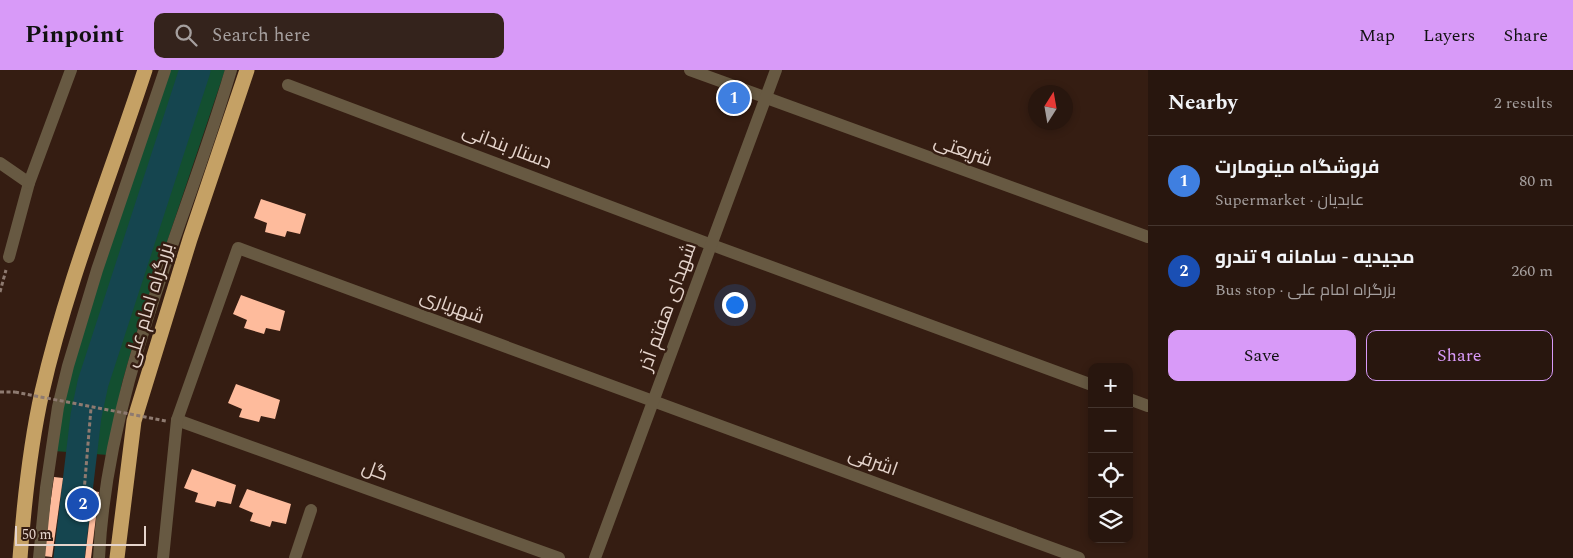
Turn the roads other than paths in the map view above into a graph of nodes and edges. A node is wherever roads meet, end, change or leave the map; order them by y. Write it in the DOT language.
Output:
graph roads {
  1 [pos="71,70"];
  2 [pos="145,70"];
  3 [pos="165,70"];
  4 [pos="231,70"];
  5 [pos="247,70"];
  6 [pos="690,70"];
  7 [pos="776,70"];
  8 [pos="288,85"];
  9 [pos="766,99"];
  10 [pos="0,163"];
  11 [pos="29,183"];
  12 [pos="1148,237"];
  13 [pos="712,245"];
  14 [pos="9,258"];
  15 [pos="1088,384"];
  16 [pos="1133,400"];
  17 [pos="653,402"];
  18 [pos="1148,406"];
  19 [pos="172,421"];
  20 [pos="311,510"];
  21 [pos="20,558"];
  22 [pos="39,558"];
  23 [pos="99,558"];
  24 [pos="117,558"];
  25 [pos="164,558"];
  26 [pos="295,558"];
  27 [pos="559,558"];
  28 [pos="595,558"];
  29 [pos="1079,558"];
  1 -- 11 [label="street"];
  2 -- 21 [label="highway"];
  3 -- 22 [label="street"];
  4 -- 23 [label="street"];
  5 -- 24 [label="highway, بزرگراه امام علی"];
  6 -- 9 [label="street, شریعتی"];
  7 -- 9 [label="street, شهدای هفتم آذر"];
  8 -- 13 [label="street, دستار بندانی"];
  9 -- 12 [label="street, شریعتی"];
  9 -- 13 [label="street, شهدای هفتم آذر"];
  10 -- 11 [label="street"];
  11 -- 14 [label="street"];
  13 -- 15 [label="street, دستار بندانی"];
  13 -- 17 [label="street, شهدای هفتم آذر"];
  16 -- 18 [label="street"];
  17 -- 19 [label="street, شهریاری"];
  17 -- 28 [label="street, شهدای هفتم آذر"];
  17 -- 29 [label="street, اشرفی"];
  19 -- 25 [label="street"];
  19 -- 27 [label="street, گل"];
  20 -- 26 [label="street"];
}
